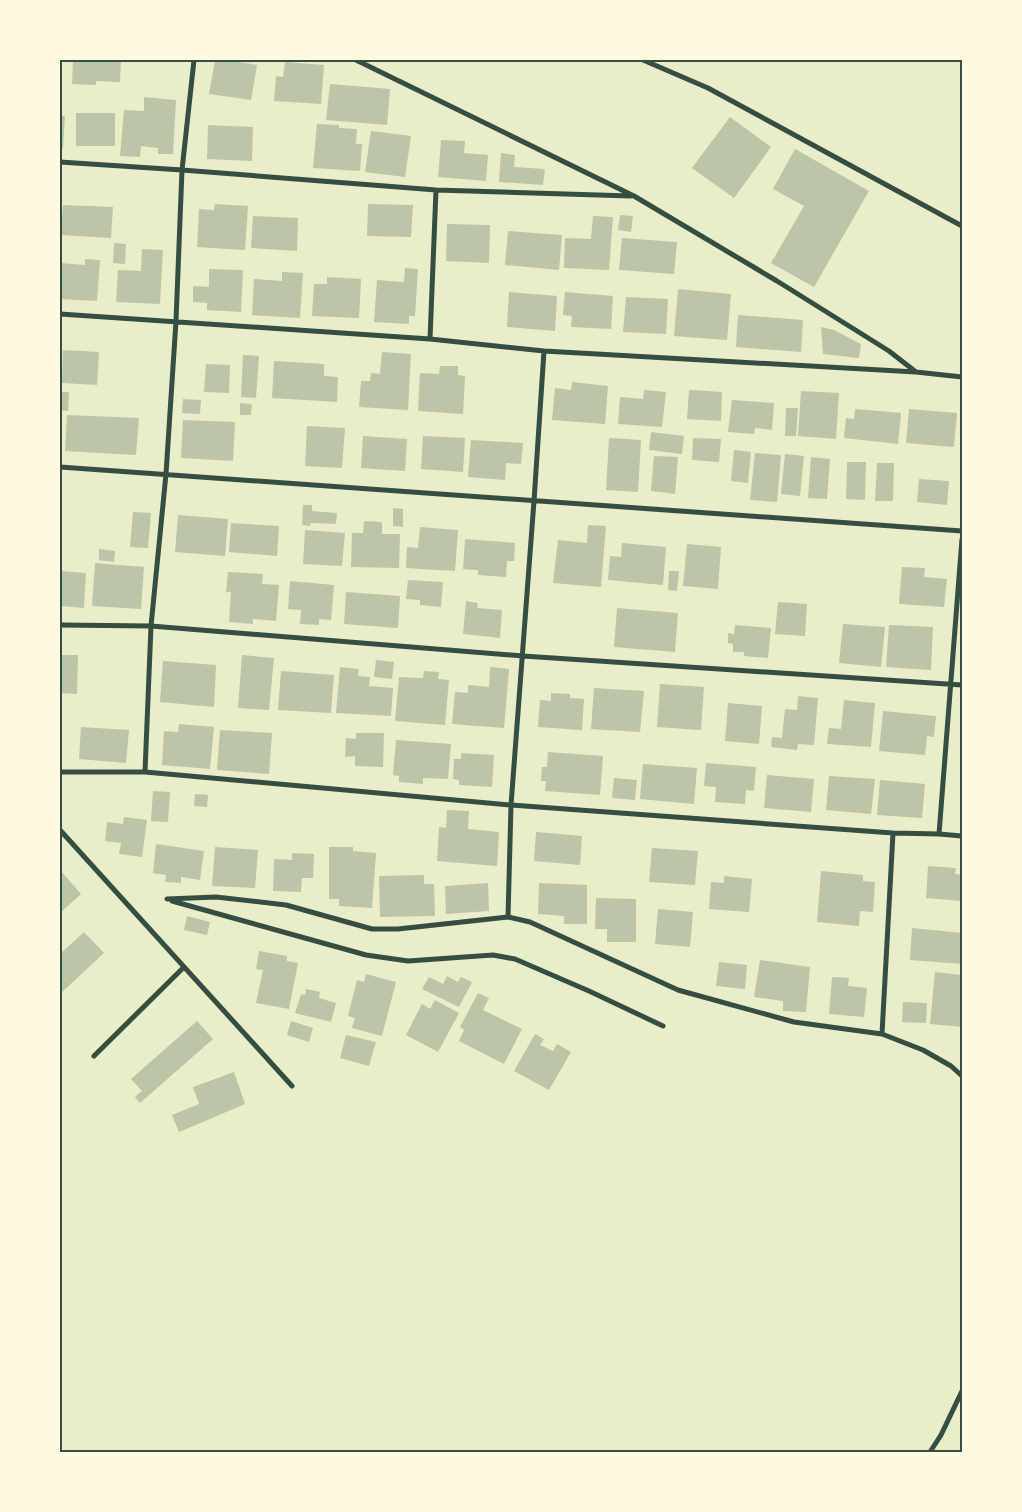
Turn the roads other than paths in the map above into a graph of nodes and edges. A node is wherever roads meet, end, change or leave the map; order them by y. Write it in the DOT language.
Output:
graph roads {
  1 [pos="194,60"];
  2 [pos="356,60"];
  3 [pos="643,60"];
  4 [pos="60,162"];
  5 [pos="182,170"];
  6 [pos="436,190"];
  7 [pos="634,196"];
  8 [pos="962,226"];
  9 [pos="60,314"];
  10 [pos="176,321"];
  11 [pos="430,339"];
  12 [pos="544,351"];
  13 [pos="916,372"];
  14 [pos="962,377"];
  15 [pos="60,467"];
  16 [pos="166,474"];
  17 [pos="534,501"];
  18 [pos="962,531"];
  19 [pos="962,539"];
  20 [pos="60,625"];
  21 [pos="151,626"];
  22 [pos="523,656"];
  23 [pos="951,684"];
  24 [pos="962,685"];
  25 [pos="60,772"];
  26 [pos="144,772"];
  27 [pos="511,805"];
  28 [pos="60,830"];
  29 [pos="893,833"];
  30 [pos="938,834"];
  31 [pos="962,836"];
  32 [pos="508,917"];
  33 [pos="184,967"];
  34 [pos="663,1026"];
  35 [pos="882,1034"];
  36 [pos="94,1056"];
  37 [pos="962,1076"];
  38 [pos="292,1086"];
  39 [pos="962,1391"];
  40 [pos="930,1452"];
  1 -- 5 [label="street"];
  2 -- 7 [label="street"];
  3 -- 8 [label="street"];
  4 -- 5 [label="street"];
  5 -- 6 [label="street"];
  5 -- 10 [label="street"];
  6 -- 7 [label="street"];
  6 -- 11 [label="street"];
  7 -- 13 [label="street"];
  9 -- 10 [label="street"];
  10 -- 11 [label="street"];
  10 -- 16 [label="street"];
  11 -- 12 [label="street"];
  12 -- 13 [label="street"];
  12 -- 17 [label="street"];
  13 -- 14 [label="street"];
  15 -- 16 [label="street"];
  16 -- 17 [label="street"];
  16 -- 21 [label="street"];
  17 -- 18 [label="street"];
  17 -- 22 [label="street"];
  19 -- 23 [label="street"];
  20 -- 21 [label="street"];
  21 -- 22 [label="street"];
  21 -- 26 [label="street"];
  22 -- 23 [label="street"];
  22 -- 27 [label="street"];
  23 -- 24 [label="street"];
  23 -- 30 [label="street"];
  25 -- 26 [label="street"];
  26 -- 27 [label="street"];
  27 -- 29 [label="street"];
  27 -- 32 [label="street"];
  28 -- 33 [label="street"];
  29 -- 30 [label="street"];
  29 -- 35 [label="street"];
  30 -- 31 [label="street"];
  32 -- 34 [label="street"];
  32 -- 35 [label="street"];
  33 -- 36 [label="street"];
  33 -- 38 [label="street"];
  35 -- 37 [label="street"];
  39 -- 40 [label="street"];
}
